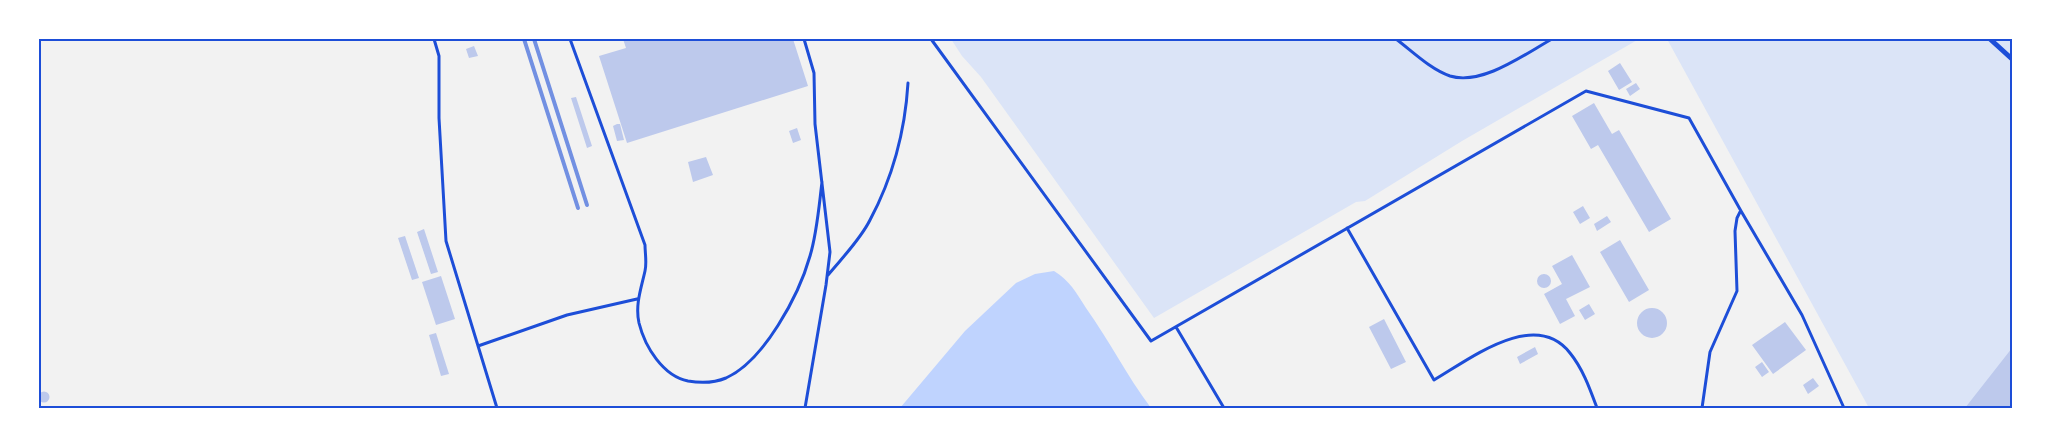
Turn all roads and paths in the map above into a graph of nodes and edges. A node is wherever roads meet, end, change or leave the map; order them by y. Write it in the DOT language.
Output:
graph roads {
  1 [pos="434,39"];
  2 [pos="570,39"];
  3 [pos="804,39"];
  4 [pos="931,39"];
  5 [pos="1396,39"];
  6 [pos="1552,39"];
  7 [pos="1990,39"];
  8 [pos="2012,59"];
  9 [pos="908,83"];
  10 [pos="822,182"];
  11 [pos="1740,211"];
  12 [pos="1347,228"];
  13 [pos="828,276"];
  14 [pos="637,299"];
  15 [pos="1176,327"];
  16 [pos="478,346"];
  17 [pos="497,408"];
  18 [pos="805,408"];
  19 [pos="1224,408"];
  20 [pos="1597,408"];
  21 [pos="1702,408"];
  22 [pos="1844,408"];
  1 -- 16 [label="lane"];
  2 -- 14 [label="lane"];
  3 -- 10 [label="lane"];
  4 -- 15 [label="lane"];
  5 -- 6 [label="lane"];
  7 -- 8 [label="street"];
  9 -- 13 [label="lane"];
  10 -- 13 [label="lane"];
  10 -- 14 [label="lane"];
  11 -- 12 [label="lane"];
  11 -- 21 [label="lane"];
  11 -- 22 [label="lane"];
  12 -- 15 [label="lane"];
  12 -- 20 [label="lane"];
  13 -- 18 [label="lane"];
  14 -- 16 [label="lane"];
  15 -- 19 [label="lane"];
  16 -- 17 [label="lane"];
}
